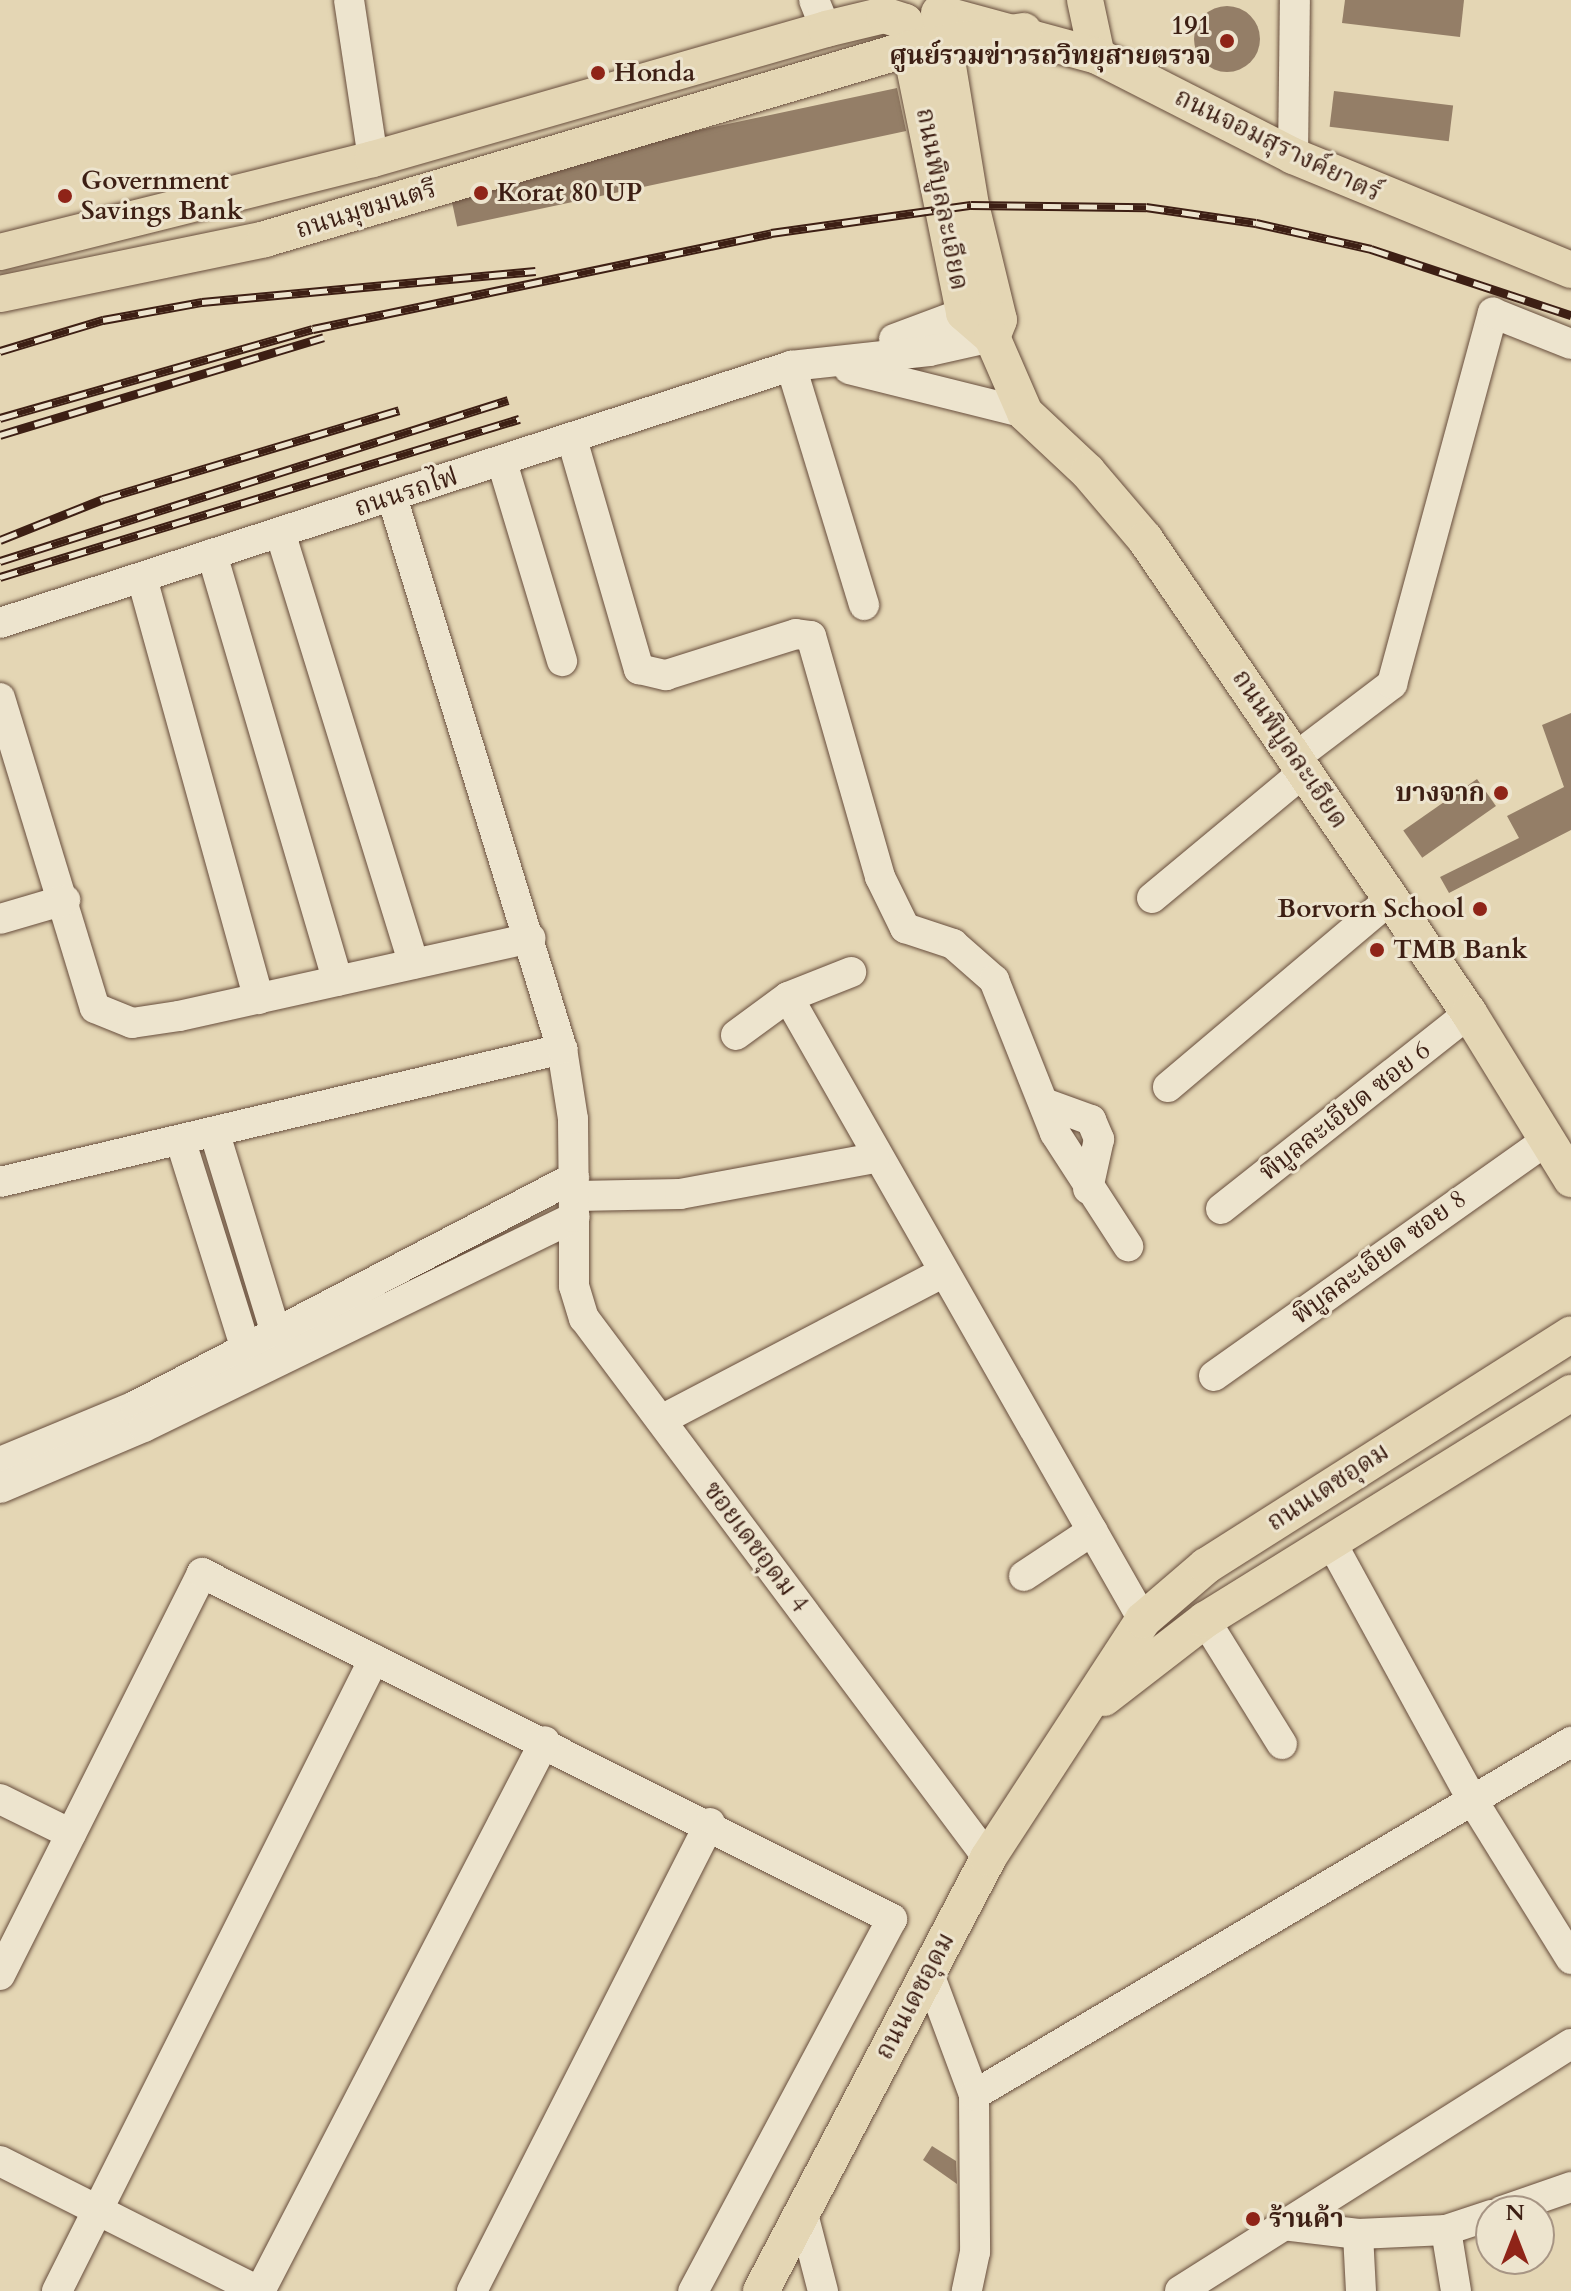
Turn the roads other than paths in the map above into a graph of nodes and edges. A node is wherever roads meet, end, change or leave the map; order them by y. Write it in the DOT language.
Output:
graph roads {
  1 [pos="349,0"];
  2 [pos="1004,0"];
  3 [pos="1085,0"];
  4 [pos="1295,0"];
  5 [pos="820,15"];
  6 [pos="931,25"];
  7 [pos="1097,56"];
  8 [pos="1293,156"];
  9 [pos="373,159"];
  10 [pos="254,189"];
  11 [pos="265,239"];
  12 [pos="0,252"];
  13 [pos="1571,270"];
  14 [pos="0,294"];
  15 [pos="964,313"];
  16 [pos="992,337"];
  17 [pos="1571,344"];
  18 [pos="801,364"];
  19 [pos="1025,413"];
  20 [pos="572,439"];
  21 [pos="502,462"];
  22 [pos="392,497"];
  23 [pos="280,532"];
  24 [pos="212,554"];
  25 [pos="142,578"];
  26 [pos="864,605"];
  27 [pos="0,623"];
  28 [pos="562,661"];
  29 [pos="0,698"];
  30 [pos="1301,764"];
  31 [pos="1152,898"];
  32 [pos="1392,898"];
  33 [pos="65,900"];
  34 [pos="0,919"];
  35 [pos="530,938"];
  36 [pos="414,964"];
  37 [pos="851,972"];
  38 [pos="338,981"];
  39 [pos="788,997"];
  40 [pos="259,999"];
  41 [pos="1469,1013"];
  42 [pos="736,1035"];
  43 [pos="562,1049"];
  44 [pos="1168,1087"];
  45 [pos="215,1134"];
  46 [pos="1546,1141"];
  47 [pos="181,1142"];
  48 [pos="875,1158"];
  49 [pos="1571,1179"];
  50 [pos="0,1182"];
  51 [pos="575,1197"];
  52 [pos="1221,1209"];
  53 [pos="1128,1246"];
  54 [pos="942,1273"];
  55 [pos="276,1334"];
  56 [pos="1571,1334"];
  57 [pos="246,1349"];
  58 [pos="1214,1376"];
  59 [pos="1571,1393"];
  60 [pos="661,1420"];
  61 [pos="0,1462"];
  62 [pos="0,1488"];
  63 [pos="1306,1500"];
  64 [pos="1092,1531"];
  65 [pos="1331,1542"];
  66 [pos="1024,1576"];
  67 [pos="1143,1620"];
  68 [pos="1205,1620"];
  69 [pos="374,1659"];
  70 [pos="1087,1712"];
  71 [pos="545,1741"];
  72 [pos="1571,1742"];
  73 [pos="1282,1744"];
  74 [pos="0,1799"];
  75 [pos="1473,1801"];
  76 [pos="710,1823"];
  77 [pos="71,1834"];
  78 [pos="988,1858"];
  79 [pos="1571,1959"];
  80 [pos="928,1971"];
  81 [pos="0,1975"];
  82 [pos="1571,2044"];
  83 [pos="974,2095"];
  84 [pos="0,2161"];
  85 [pos="1571,2187"];
  86 [pos="1548,2195"];
  87 [pos="802,2210"];
  88 [pos="99,2212"];
  89 [pos="1475,2220"];
  90 [pos="1283,2225"];
  91 [pos="1446,2230"];
  92 [pos="1358,2234"];
  93 [pos="57,2291"];
  94 [pos="259,2291"];
  95 [pos="472,2291"];
  96 [pos="693,2291"];
  97 [pos="761,2291"];
  98 [pos="823,2291"];
  99 [pos="967,2291"];
  100 [pos="1180,2291"];
  101 [pos="1361,2291"];
  102 [pos="1456,2291"];
  1 -- 9 [label="street"];
  2 -- 6 [label="main road"];
  3 -- 7 [label="main road"];
  4 -- 8 [label="street"];
  5 -- 6 [label="main road, ถนนมุขมนตรี"];
  5 -- 9 [label="main road, ถนนมุขมนตรี"];
  6 -- 7 [label="main road, ถนนจอมสุรางค์ยาตร์"];
  6 -- 11 [label="main road, ถนนมุขมนตรี"];
  6 -- 15 [label="main road, ถนนพิบูลละเอียด"];
  6 -- 16 [label="main road, ถนนพิบูลละเอียด"];
  7 -- 8 [label="main road, ถนนจอมสุรางค์ยาตร์"];
  8 -- 13 [label="main road, ถนนจอมสุรางค์ยาตร์"];
  9 -- 10 [label="main road, ถนนมุขมนตรี"];
  10 -- 11 [label="main road"];
  10 -- 12 [label="main road, ถนนมุขมนตรี"];
  11 -- 14 [label="main road, ถนนมุขมนตรี"];
  15 -- 16 [label="main road, ถนนพิบูลละเอียด"];
  15 -- 18 [label="street, ถนนรถไฟ"];
  16 -- 18 [label="street, ถนนรถไฟ"];
  16 -- 19 [label="main road, ถนนพิบูลละเอียด"];
  17 -- 30 [label="street"];
  18 -- 19 [label="street"];
  18 -- 20 [label="street, ถนนรถไฟ"];
  18 -- 26 [label="street"];
  19 -- 30 [label="main road, ถนนพิบูลละเอียด"];
  20 -- 21 [label="street, ถนนรถไฟ"];
  20 -- 53 [label="street"];
  21 -- 22 [label="street, ถนนรถไฟ"];
  21 -- 28 [label="street"];
  22 -- 23 [label="street, ถนนรถไฟ"];
  22 -- 35 [label="street, ซอยเดชอุดม 4"];
  23 -- 24 [label="street, ถนนรถไฟ"];
  23 -- 36 [label="street"];
  24 -- 25 [label="street, ถนนรถไฟ"];
  24 -- 38 [label="street"];
  25 -- 27 [label="street, ถนนรถไฟ"];
  25 -- 40 [label="street"];
  29 -- 33 [label="street"];
  30 -- 31 [label="street"];
  30 -- 32 [label="main road, ถนนพิบูลละเอียด"];
  32 -- 41 [label="main road, ถนนพิบูลละเอียด"];
  32 -- 44 [label="street"];
  33 -- 34 [label="street"];
  33 -- 40 [label="street"];
  35 -- 36 [label="street"];
  35 -- 43 [label="street, ซอยเดชอุดม 4"];
  36 -- 38 [label="street"];
  37 -- 39 [label="street"];
  38 -- 40 [label="street"];
  39 -- 42 [label="street"];
  39 -- 48 [label="street"];
  41 -- 46 [label="main road, ถนนพิบูลละเอียด"];
  41 -- 52 [label="street, พิบูลละเอียด ซอย 6"];
  43 -- 45 [label="street"];
  43 -- 51 [label="street, ซอยเดชอุดม 4"];
  45 -- 47 [label="street"];
  45 -- 55 [label="street"];
  46 -- 49 [label="main road, ถนนพิบูลละเอียด"];
  46 -- 58 [label="street, พิบูลละเอียด ซอย 8"];
  47 -- 50 [label="street"];
  47 -- 57 [label="street"];
  48 -- 51 [label="street"];
  48 -- 54 [label="street"];
  51 -- 55 [label="street"];
  51 -- 60 [label="street, ซอยเดชอุดม 4"];
  51 -- 62 [label="street"];
  54 -- 60 [label="street"];
  54 -- 64 [label="street"];
  55 -- 57 [label="street"];
  56 -- 63 [label="main road, ถนนเดชอุดม"];
  57 -- 61 [label="street"];
  59 -- 65 [label="main road, ถนนเดชอุดม"];
  60 -- 78 [label="street, ซอยเดชอุดม 4"];
  63 -- 65 [label="main road"];
  63 -- 67 [label="main road, ถนนเดชอุดม"];
  64 -- 66 [label="street"];
  64 -- 67 [label="street"];
  65 -- 68 [label="main road, ถนนเดชอุดม"];
  65 -- 75 [label="street"];
  67 -- 70 [label="main road, ถนนเดชอุดม"];
  68 -- 70 [label="main road, ถนนเดชอุดม"];
  68 -- 73 [label="street"];
  69 -- 71 [label="street"];
  69 -- 77 [label="street"];
  69 -- 88 [label="street"];
  70 -- 78 [label="main road, ถนนเดชอุดม"];
  71 -- 76 [label="street"];
  71 -- 94 [label="street"];
  72 -- 75 [label="street"];
  74 -- 77 [label="street"];
  75 -- 79 [label="street"];
  75 -- 83 [label="street"];
  76 -- 95 [label="street"];
  76 -- 96 [label="street"];
  77 -- 81 [label="street"];
  78 -- 80 [label="main road, ถนนเดชอุดม"];
  80 -- 83 [label="street"];
  80 -- 87 [label="main road, ถนนเดชอุดม"];
  82 -- 90 [label="street"];
  83 -- 99 [label="street"];
  84 -- 88 [label="street"];
  85 -- 86 [label="street"];
  87 -- 97 [label="main road, ถนนเดชอุดม"];
  87 -- 98 [label="street"];
  88 -- 93 [label="street"];
  88 -- 94 [label="street"];
  89 -- 91 [label="street"];
  90 -- 92 [label="street"];
  90 -- 100 [label="street"];
  91 -- 92 [label="street"];
  91 -- 102 [label="street"];
  92 -- 101 [label="street"];
}
